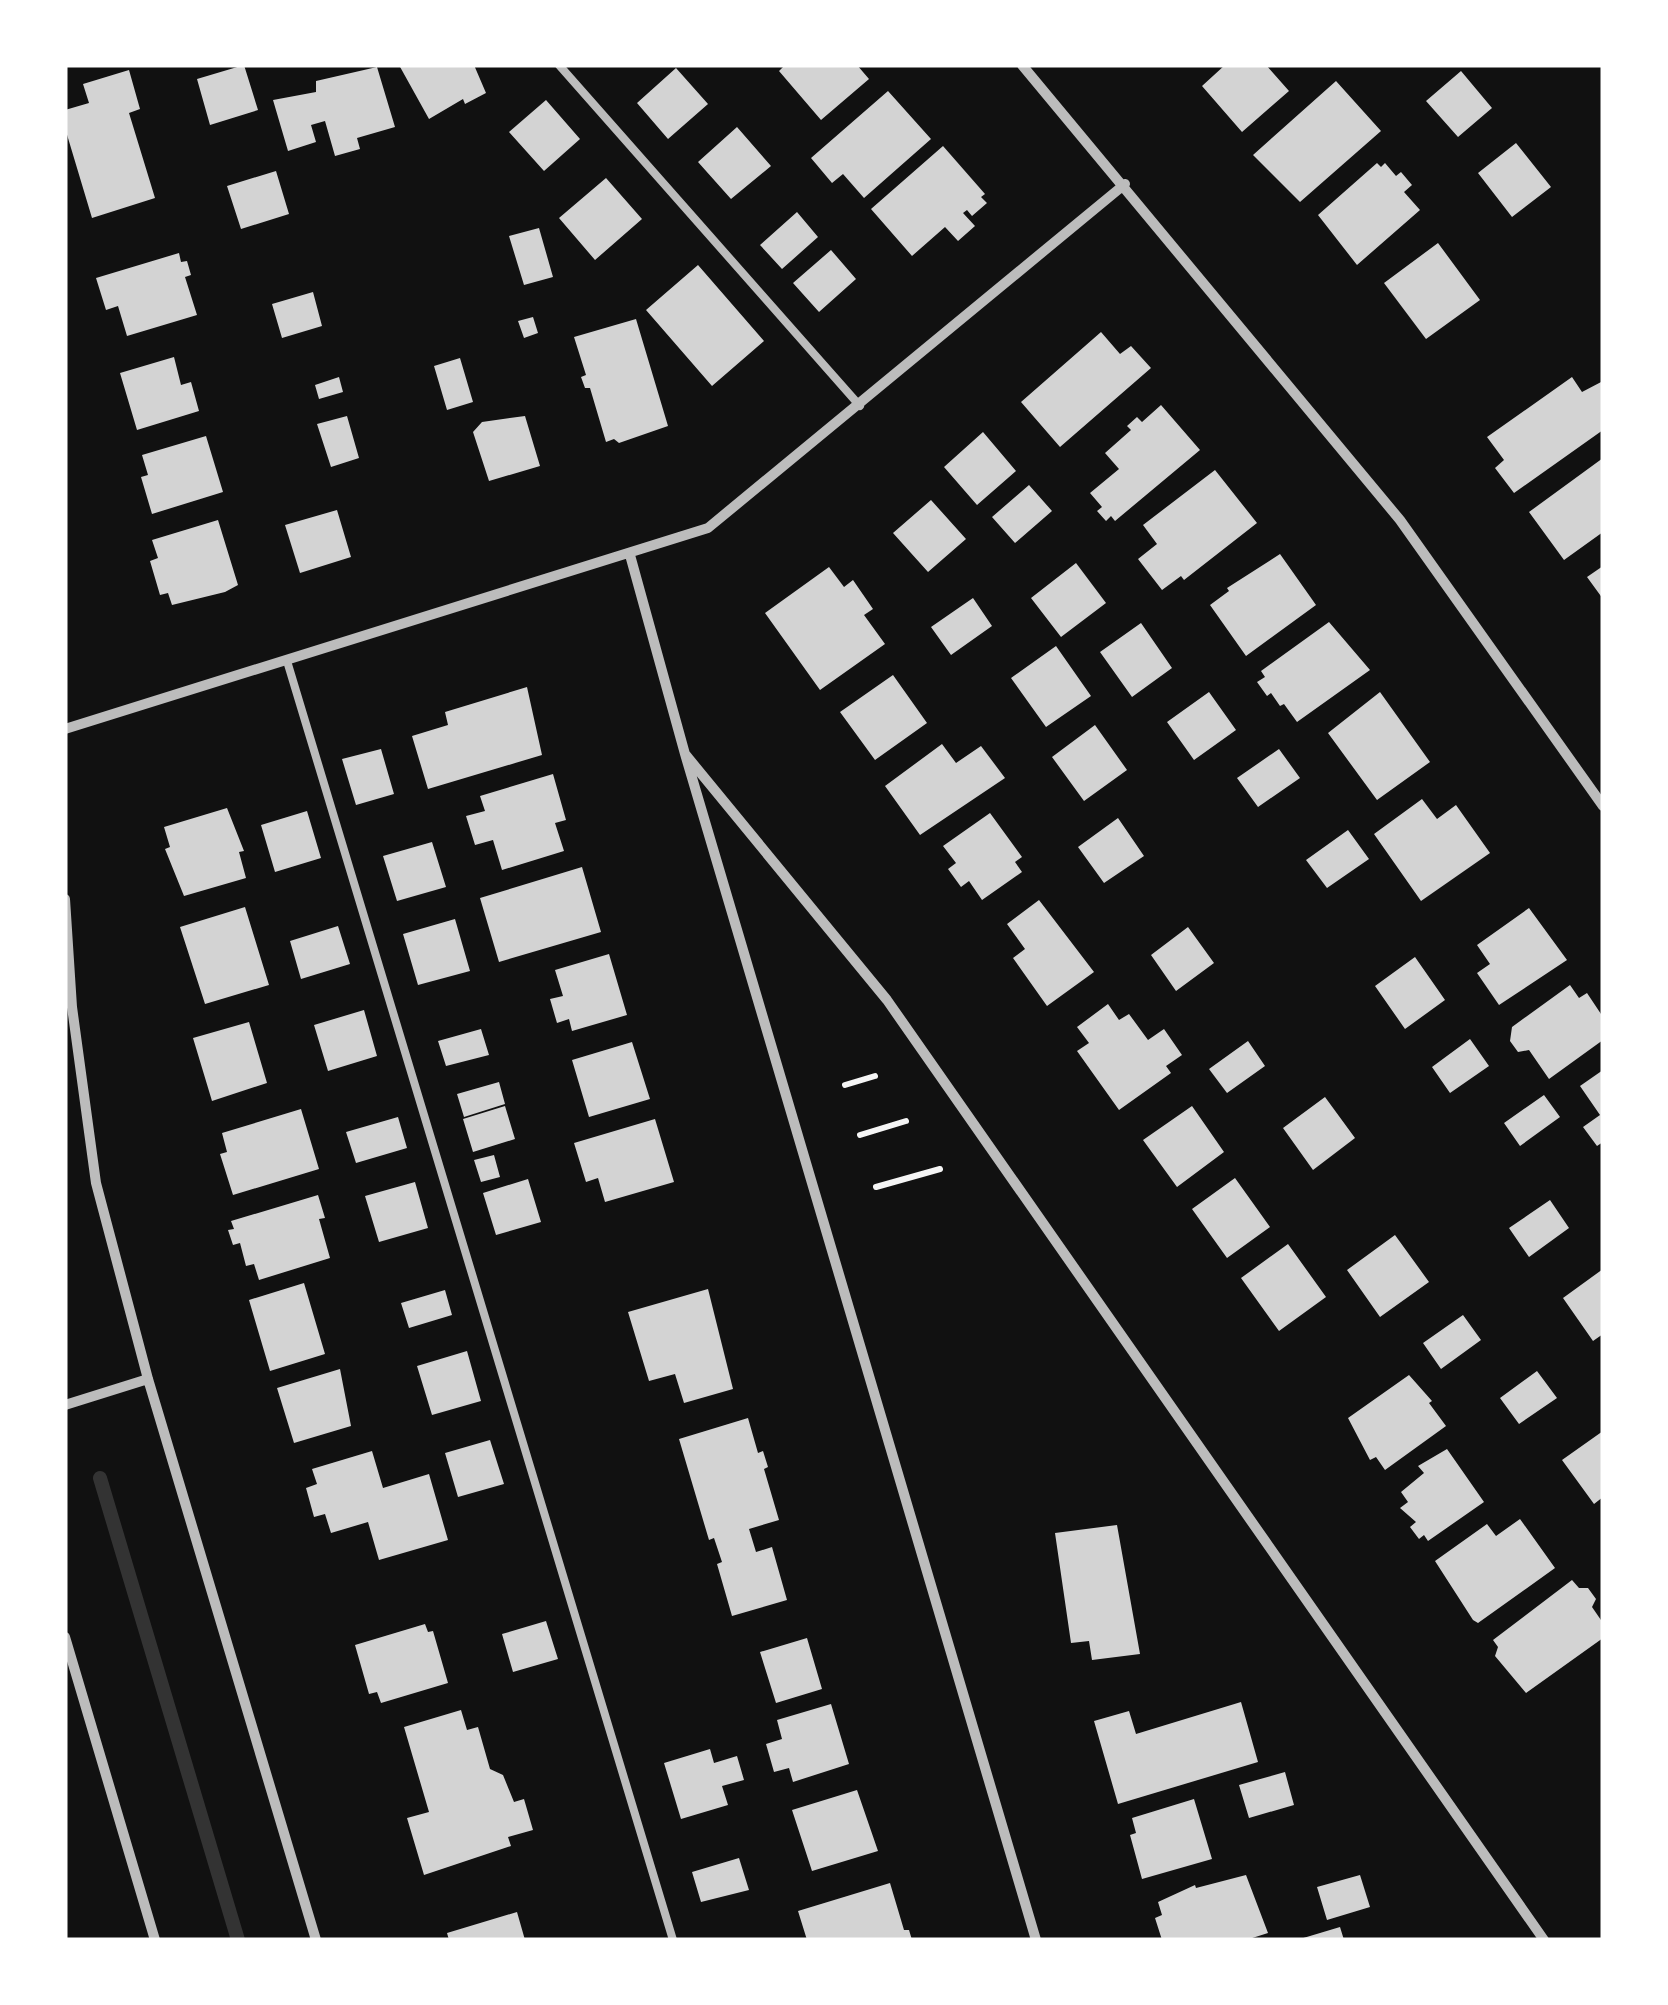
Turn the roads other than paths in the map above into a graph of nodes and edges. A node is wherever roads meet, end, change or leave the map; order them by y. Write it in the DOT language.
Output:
graph roads {
  1 [pos="559,65"];
  2 [pos="1022,65"];
  3 [pos="1125,184"];
  4 [pos="860,406"];
  5 [pos="630,555"];
  6 [pos="286,661"];
  7 [pos="65,729"];
  8 [pos="685,754"];
  9 [pos="1603,806"];
  10 [pos="65,898"];
  11 [pos="148,1379"];
  12 [pos="65,1405"];
  13 [pos="65,1637"];
  14 [pos="155,1940"];
  15 [pos="316,1940"];
  16 [pos="673,1940"];
  17 [pos="1036,1940"];
  18 [pos="1544,1940"];
  1 -- 4 [label="lane"];
  2 -- 3 [label="street"];
  3 -- 4 [label="street"];
  3 -- 9 [label="street"];
  4 -- 5 [label="street"];
  5 -- 6 [label="street"];
  5 -- 8 [label="street"];
  6 -- 7 [label="street"];
  6 -- 16 [label="lane"];
  8 -- 17 [label="street"];
  8 -- 18 [label="street"];
  10 -- 11 [label="street"];
  11 -- 12 [label="street"];
  11 -- 15 [label="street"];
  13 -- 14 [label="street"];
}
